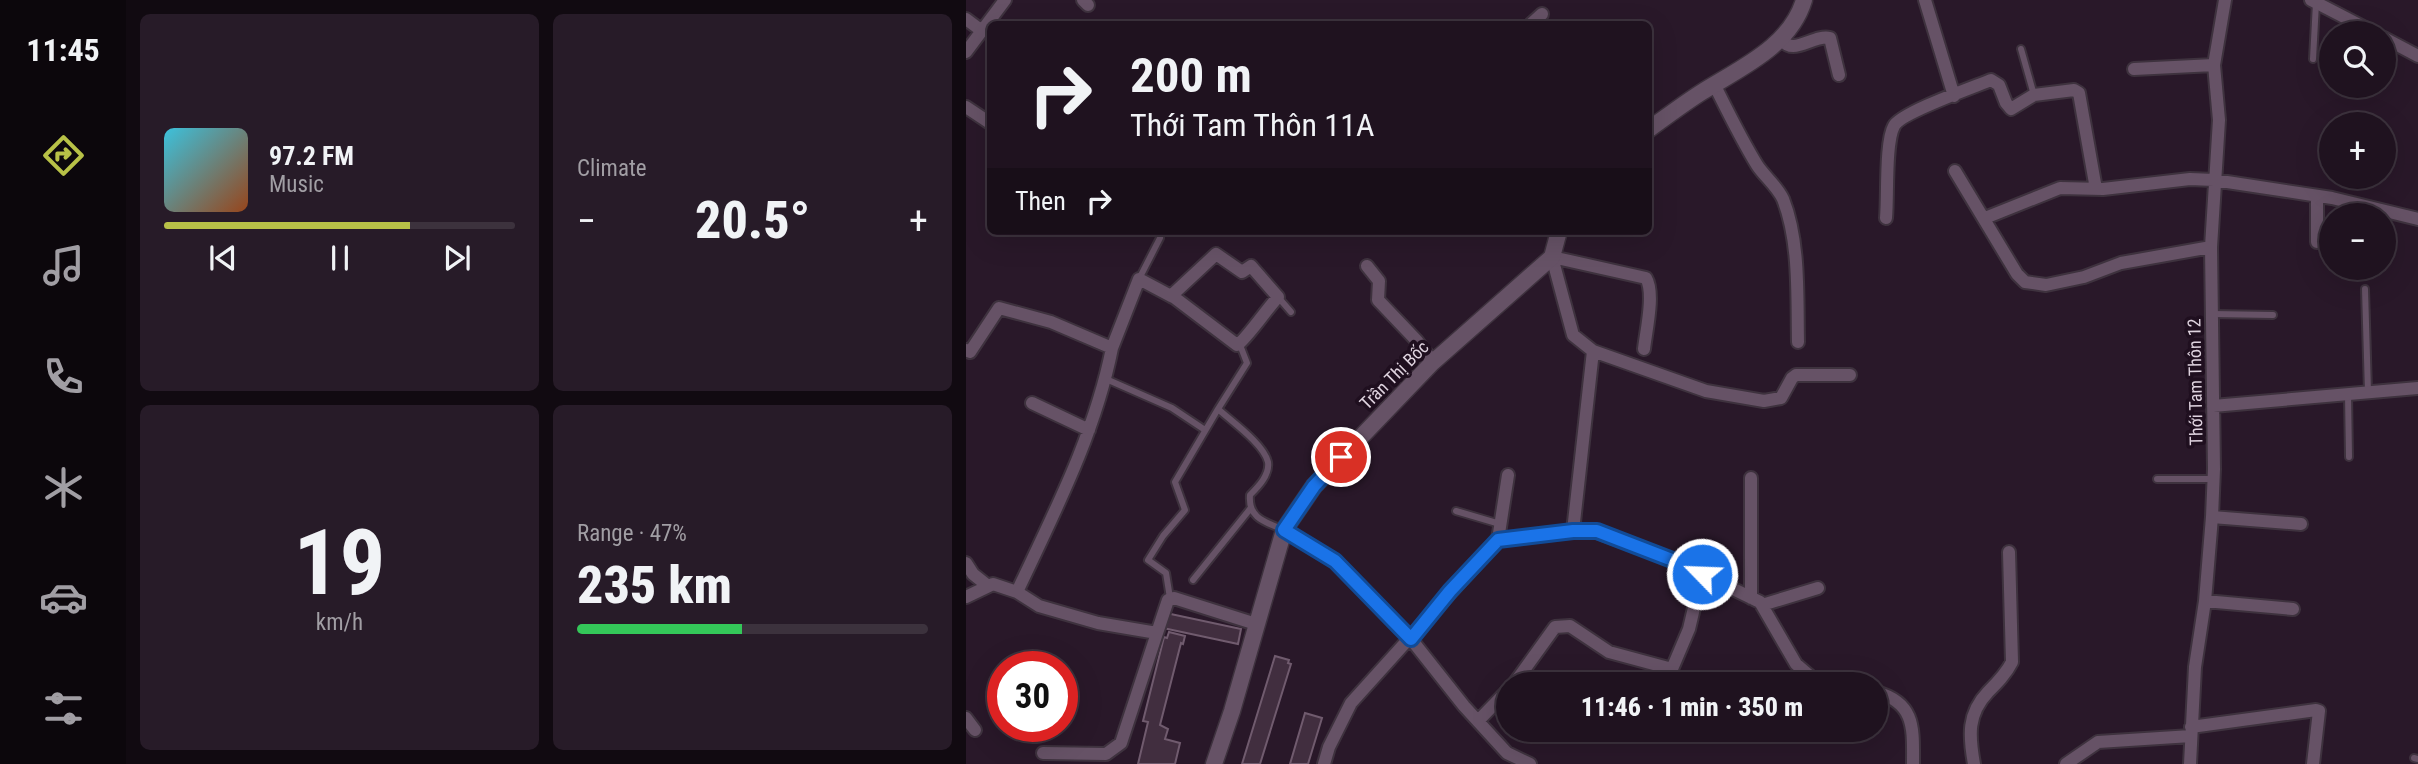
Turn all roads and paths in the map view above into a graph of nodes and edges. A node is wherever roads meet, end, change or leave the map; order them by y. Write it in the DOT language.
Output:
graph roads {
  1 [pos="1005,0"];
  2 [pos="1804,0"];
  3 [pos="1925,0"];
  4 [pos="2225,0"];
  5 [pos="2314,1"];
  6 [pos="1542,14"];
  7 [pos="966,19"];
  8 [pos="991,21"];
  9 [pos="1534,21"];
  10 [pos="2352,21"];
  11 [pos="986,28"];
  12 [pos="1781,38"];
  13 [pos="2396,44"];
  14 [pos="2021,49"];
  15 [pos="966,52"];
  16 [pos="2418,56"];
  17 [pos="2313,59"];
  18 [pos="2214,65"];
  19 [pos="2134,69"];
  20 [pos="1839,75"];
  21 [pos="1714,85"];
  22 [pos="2034,95"];
  23 [pos="1954,96"];
  24 [pos="966,107"];
  25 [pos="987,122"];
  26 [pos="1652,127"];
  27 [pos="1955,171"];
  28 [pos="2214,180"];
  29 [pos="2096,189"];
  30 [pos="2317,196"];
  31 [pos="1885,218"];
  32 [pos="1985,218"];
  33 [pos="2418,219"];
  34 [pos="1558,235"];
  35 [pos="1160,238"];
  36 [pos="2316,242"];
  37 [pos="2211,247"];
  38 [pos="1552,257"];
  39 [pos="1367,266"];
  40 [pos="1139,279"];
  41 [pos="2365,289"];
  42 [pos="1171,296"];
  43 [pos="1278,297"];
  44 [pos="1292,312"];
  45 [pos="2212,314"];
  46 [pos="2273,315"];
  47 [pos="1798,342"];
  48 [pos="1240,345"];
  49 [pos="1112,348"];
  50 [pos="966,349"];
  51 [pos="1644,349"];
  52 [pos="1594,351"];
  53 [pos="1433,362"];
  54 [pos="1850,375"];
  55 [pos="1106,379"];
  56 [pos="2418,388"];
  57 [pos="2368,393"];
  58 [pos="2348,394"];
  59 [pos="1032,402"];
  60 [pos="2213,406"];
  61 [pos="1218,409"];
  62 [pos="1089,430"];
  63 [pos="1205,430"];
  64 [pos="2349,457"];
  65 [pos="1508,475"];
  66 [pos="1751,478"];
  67 [pos="2157,479"];
  68 [pos="2213,479"];
  69 [pos="1250,509"];
  70 [pos="1456,512"];
  71 [pos="2212,517"];
  72 [pos="1500,524"];
  73 [pos="2301,524"];
  74 [pos="1284,530"];
  75 [pos="1573,531"];
  76 [pos="1498,540"];
  77 [pos="2009,552"];
  78 [pos="966,563"];
  79 [pos="1702,574"];
  80 [pos="1193,580"];
  81 [pos="988,586"];
  82 [pos="1818,588"];
  83 [pos="1017,592"];
  84 [pos="966,597"];
  85 [pos="1170,599"];
  86 [pos="2204,601"];
  87 [pos="1757,602"];
  88 [pos="2293,609"];
  89 [pos="1256,624"];
  90 [pos="1157,633"];
  91 [pos="1411,639"];
  92 [pos="1523,672"];
  93 [pos="1805,672"];
  94 [pos="1888,695"];
  95 [pos="1496,702"];
  96 [pos="966,718"];
  97 [pos="1478,721"];
  98 [pos="975,730"];
  99 [pos="2191,732"];
  100 [pos="1043,753"];
  101 [pos="1214,764"];
  102 [pos="1324,764"];
  103 [pos="1530,764"];
  104 [pos="1913,764"];
  105 [pos="1974,764"];
  106 [pos="2066,764"];
  107 [pos="2190,764"];
  108 [pos="2313,764"];
  1 -- 8 [label="street"];
  2 -- 12 [label="street"];
  3 -- 23 [label="street"];
  4 -- 18 [label="street, Thới Tam Thôn 12"];
  5 -- 10 [label="street"];
  5 -- 17 [label="lane"];
  6 -- 9 [label="street"];
  7 -- 11 [label="street"];
  11 -- 15 [label="street"];
  12 -- 20 [label="street"];
  12 -- 21 [label="street"];
  13 -- 16 [label="street"];
  14 -- 22 [label="lane"];
  18 -- 19 [label="street"];
  18 -- 28 [label="street, Thới Tam Thôn 12"];
  21 -- 26 [label="street"];
  21 -- 47 [label="street"];
  22 -- 23 [label="street"];
  22 -- 29 [label="street"];
  23 -- 31 [label="street"];
  24 -- 25 [label="street"];
  27 -- 32 [label="street"];
  28 -- 29 [label="street"];
  28 -- 30 [label="street"];
  28 -- 37 [label="street, Thới Tam Thôn 12"];
  29 -- 32 [label="street"];
  30 -- 33 [label="street"];
  30 -- 36 [label="street"];
  32 -- 37 [label="street"];
  34 -- 38 [label="street"];
  35 -- 40 [label="lane"];
  37 -- 45 [label="street, Thới Tam Thôn 12"];
  38 -- 51 [label="street"];
  38 -- 52 [label="street"];
  38 -- 53 [label="street, Trần Thị Bốc"];
  39 -- 53 [label="street"];
  40 -- 42 [label="street"];
  40 -- 49 [label="street"];
  41 -- 57 [label="lane"];
  42 -- 43 [label="street"];
  42 -- 48 [label="street"];
  43 -- 44 [label="lane"];
  43 -- 48 [label="street"];
  45 -- 46 [label="lane"];
  45 -- 60 [label="street, Thới Tam Thôn 12"];
  48 -- 61 [label="lane"];
  49 -- 50 [label="street"];
  49 -- 55 [label="street"];
  52 -- 54 [label="street"];
  52 -- 75 [label="street"];
  53 -- 74 [label="street, Trần Thị Bốc"];
  55 -- 62 [label="street"];
  55 -- 63 [label="lane"];
  56 -- 57 [label="street"];
  57 -- 58 [label="street"];
  58 -- 60 [label="street"];
  58 -- 64 [label="lane"];
  59 -- 62 [label="street"];
  60 -- 68 [label="street, Thới Tam Thôn 12"];
  61 -- 63 [label="lane"];
  61 -- 69 [label="lane"];
  62 -- 83 [label="street"];
  63 -- 85 [label="lane"];
  65 -- 72 [label="street"];
  66 -- 87 [label="street"];
  67 -- 68 [label="lane"];
  68 -- 71 [label="street, Thới Tam Thôn 12"];
  69 -- 74 [label="lane"];
  69 -- 80 [label="lane"];
  70 -- 72 [label="lane"];
  71 -- 73 [label="street"];
  71 -- 86 [label="street, Thới Tam Thôn 12"];
  72 -- 76 [label="street"];
  74 -- 89 [label="street, Trần Thị Bốc"];
  74 -- 91 [label="street"];
  75 -- 76 [label="street"];
  75 -- 79 [label="street"];
  76 -- 91 [label="street"];
  77 -- 105 [label="street"];
  78 -- 81 [label="street"];
  79 -- 87 [label="street"];
  79 -- 92 [label="street"];
  81 -- 83 [label="street"];
  81 -- 84 [label="street"];
  82 -- 87 [label="street"];
  83 -- 90 [label="street"];
  85 -- 89 [label="street"];
  85 -- 90 [label="street"];
  86 -- 88 [label="street"];
  86 -- 99 [label="street, Thới Tam Thôn 12"];
  87 -- 93 [label="street"];
  89 -- 101 [label="street, Trần Thị Bốc"];
  90 -- 100 [label="street"];
  91 -- 97 [label="street"];
  91 -- 102 [label="street"];
  94 -- 104 [label="street"];
  95 -- 97 [label="street"];
  96 -- 98 [label="street"];
  97 -- 103 [label="street"];
  99 -- 106 [label="street"];
  99 -- 107 [label="street, Thới Tam Thôn 12"];
  99 -- 108 [label="street"];
}
